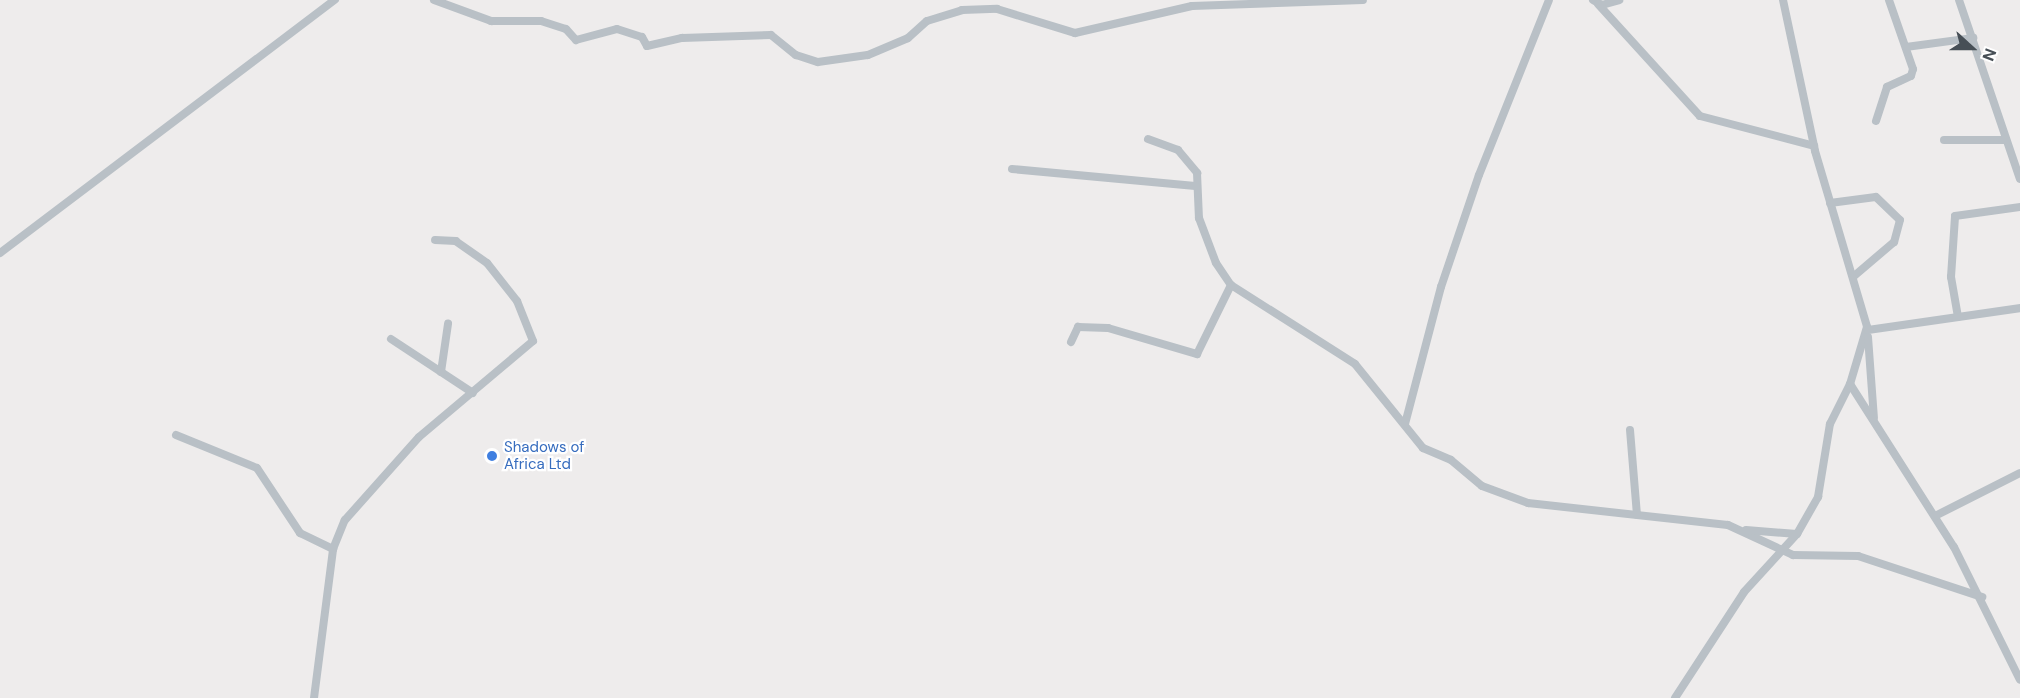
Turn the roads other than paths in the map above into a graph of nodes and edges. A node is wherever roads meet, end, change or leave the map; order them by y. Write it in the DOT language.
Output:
graph roads {
  1 [pos="335,0"];
  2 [pos="434,0"];
  3 [pos="1363,0"];
  4 [pos="1549,0"];
  5 [pos="1619,0"];
  6 [pos="1782,0"];
  7 [pos="1889,0"];
  8 [pos="1959,0"];
  9 [pos="1596,2"];
  10 [pos="1973,38"];
  11 [pos="1906,47"];
  12 [pos="1876,121"];
  13 [pos="1148,139"];
  14 [pos="1944,140"];
  15 [pos="2006,140"];
  16 [pos="1814,146"];
  17 [pos="1012,169"];
  18 [pos="2020,179"];
  19 [pos="1195,186"];
  20 [pos="1830,203"];
  21 [pos="2020,207"];
  22 [pos="435,240"];
  23 [pos="0,253"];
  24 [pos="1854,276"];
  25 [pos="1231,285"];
  26 [pos="2020,308"];
  27 [pos="1958,317"];
  28 [pos="448,324"];
  29 [pos="1868,332"];
  30 [pos="391,339"];
  31 [pos="1071,342"];
  32 [pos="441,372"];
  33 [pos="1850,384"];
  34 [pos="473,393"];
  35 [pos="1874,418"];
  36 [pos="1405,424"];
  37 [pos="1630,430"];
  38 [pos="176,435"];
  39 [pos="2020,473"];
  40 [pos="1637,515"];
  41 [pos="1935,516"];
  42 [pos="1745,530"];
  43 [pos="1797,534"];
  44 [pos="333,549"];
  45 [pos="1783,550"];
  46 [pos="1982,597"];
  47 [pos="2020,680"];
  48 [pos="314,698"];
  49 [pos="1675,698"];
  1 -- 23 [label="street"];
  2 -- 3 [label="street"];
  4 -- 36 [label="street"];
  5 -- 9 [label="street"];
  6 -- 16 [label="street"];
  7 -- 11 [label="street"];
  8 -- 10 [label="street"];
  9 -- 16 [label="street"];
  10 -- 11 [label="street"];
  10 -- 15 [label="street"];
  11 -- 12 [label="street"];
  13 -- 19 [label="street"];
  14 -- 15 [label="street"];
  15 -- 18 [label="street"];
  16 -- 20 [label="street"];
  17 -- 19 [label="street"];
  19 -- 25 [label="street"];
  20 -- 24 [label="street"];
  20 -- 24 [label="street"];
  21 -- 27 [label="street"];
  22 -- 34 [label="street"];
  24 -- 29 [label="street"];
  25 -- 31 [label="street"];
  25 -- 36 [label="street"];
  26 -- 27 [label="street"];
  27 -- 29 [label="street"];
  28 -- 32 [label="street"];
  29 -- 33 [label="street"];
  29 -- 35 [label="street"];
  30 -- 32 [label="street"];
  32 -- 34 [label="street"];
  33 -- 35 [label="street"];
  33 -- 43 [label="street"];
  34 -- 44 [label="street"];
  35 -- 41 [label="street"];
  36 -- 40 [label="street"];
  37 -- 40 [label="street"];
  38 -- 44 [label="street"];
  39 -- 41 [label="street"];
  40 -- 42 [label="street"];
  41 -- 46 [label="street"];
  42 -- 43 [label="street"];
  42 -- 45 [label="street"];
  43 -- 45 [label="street"];
  44 -- 48 [label="street"];
  45 -- 46 [label="street"];
  45 -- 49 [label="street"];
  46 -- 47 [label="street"];
}
